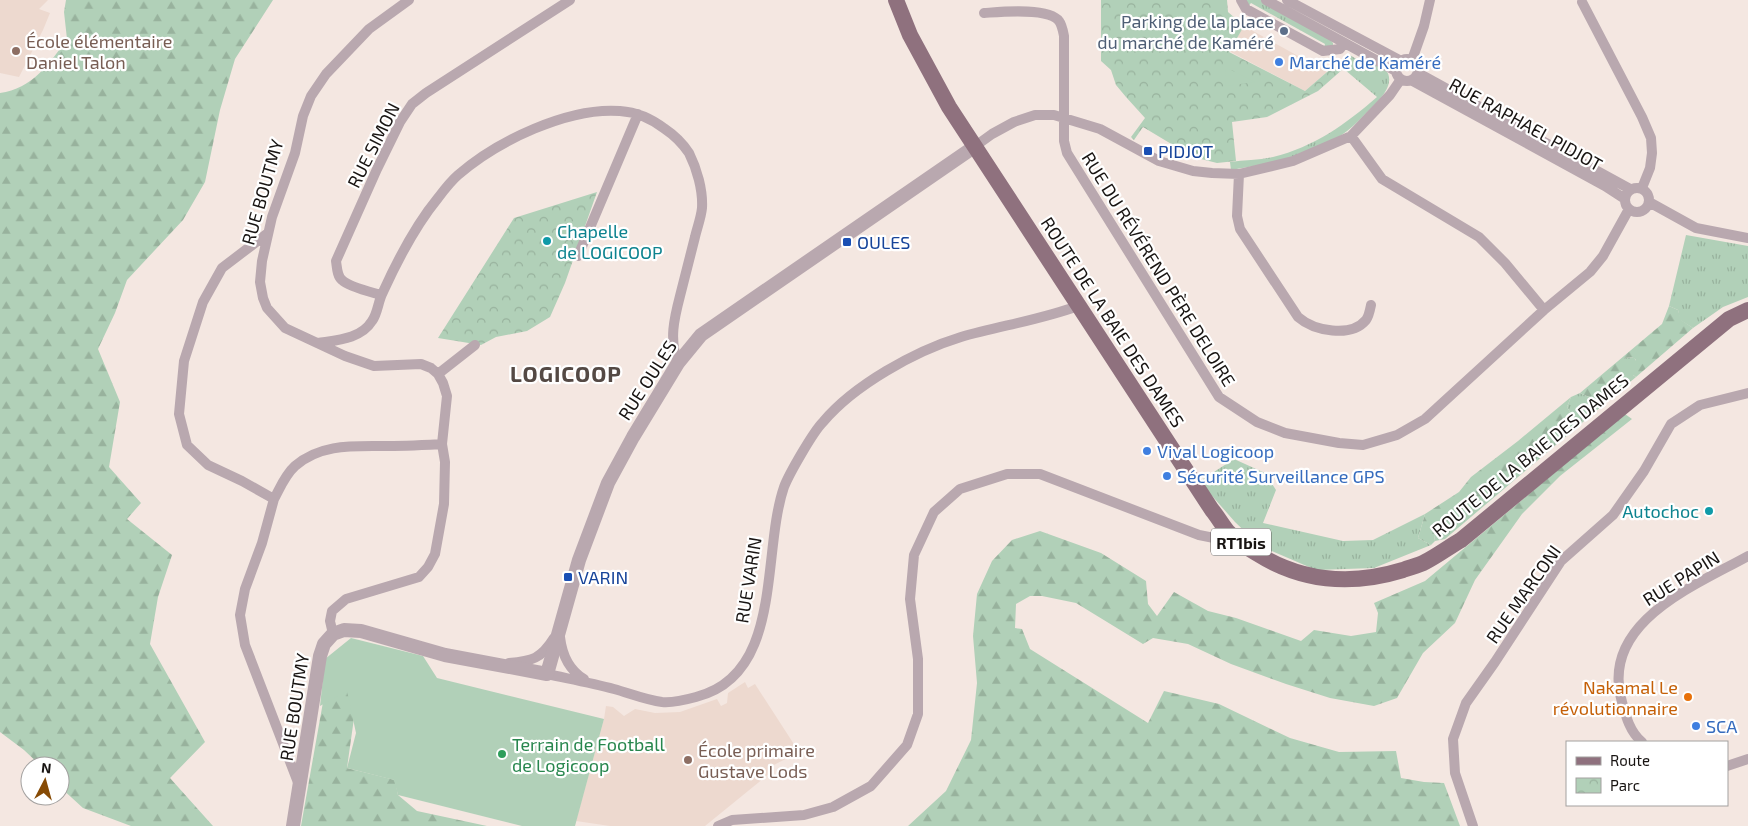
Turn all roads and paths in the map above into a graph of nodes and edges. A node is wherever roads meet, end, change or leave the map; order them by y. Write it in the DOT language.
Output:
graph roads {
  1 [pos="409,0"];
  2 [pos="570,0"];
  3 [pos="896,0"];
  4 [pos="905,0"];
  5 [pos="1241,0"];
  6 [pos="1266,0"];
  7 [pos="1287,0"];
  8 [pos="1430,0"];
  9 [pos="1582,2"];
  10 [pos="984,13"];
  11 [pos="910,35"];
  12 [pos="1344,43"];
  13 [pos="1412,60"];
  14 [pos="1405,73"];
  15 [pos="638,114"];
  16 [pos="1064,117"];
  17 [pos="1351,136"];
  18 [pos="974,147"];
  19 [pos="1239,174"];
  20 [pos="1642,188"];
  21 [pos="1630,189"];
  22 [pos="1625,199"];
  23 [pos="1649,202"];
  24 [pos="1629,209"];
  25 [pos="268,233"];
  26 [pos="1748,238"];
  27 [pos="578,256"];
  28 [pos="381,295"];
  29 [pos="1371,305"];
  30 [pos="1078,306"];
  31 [pos="1544,310"];
  32 [pos="1748,310"];
  33 [pos="318,343"];
  34 [pos="475,345"];
  35 [pos="678,362"];
  36 [pos="438,374"];
  37 [pos="1748,393"];
  38 [pos="442,444"];
  39 [pos="274,499"];
  40 [pos="1228,532"];
  41 [pos="1748,556"];
  42 [pos="559,631"];
  43 [pos="333,634"];
  44 [pos="479,662"];
  45 [pos="547,674"];
  46 [pos="594,684"];
  47 [pos="1641,741"];
  48 [pos="1748,758"];
  49 [pos="1728,766"];
  50 [pos="300,789"];
  51 [pos="293,826"];
  52 [pos="718,826"];
  53 [pos="1473,826"];
  1 -- 25 [label="street, RUE BOUTMY"];
  2 -- 28 [label="street, RUE SIMON"];
  3 -- 11 [label="main road, ROUTE DE LA BAIE DES DAMES / RT1bis"];
  4 -- 11 [label="main road, ROUTE DE LA BAIE DES DAMES / RT1bis"];
  5 -- 12 [label="street"];
  6 -- 12 [label="street, RUE RAPHAEL PIDJOT"];
  7 -- 14 [label="street, RUE RAPHAEL PIDJOT"];
  8 -- 13 [label="street"];
  9 -- 20 [label="street"];
  10 -- 16 [label="street, RUE DU RÉVÉREND PÈRE DELOIRE"];
  11 -- 18 [label="main road, ROUTE DE LA BAIE DES DAMES / RT1bis"];
  12 -- 14 [label="street, RUE RAPHAEL PIDJOT"];
  13 -- 14 [label="street"];
  13 -- 14 [label="street"];
  14 -- 17 [label="street"];
  14 -- 21 [label="street, RUE RAPHAEL PIDJOT"];
  14 -- 22 [label="street, RUE RAPHAEL PIDJOT"];
  15 -- 27 [label="street"];
  15 -- 28 [label="street"];
  15 -- 35 [label="street"];
  16 -- 18 [label="street"];
  16 -- 19 [label="street"];
  16 -- 31 [label="street, RUE DU RÉVÉREND PÈRE DELOIRE"];
  17 -- 19 [label="street"];
  17 -- 31 [label="street"];
  18 -- 30 [label="main road, ROUTE DE LA BAIE DES DAMES / RT1bis"];
  18 -- 35 [label="street, RUE OULES"];
  19 -- 29 [label="street"];
  20 -- 21 [label="street"];
  20 -- 23 [label="street"];
  21 -- 22 [label="street"];
  22 -- 24 [label="street"];
  23 -- 24 [label="street"];
  23 -- 26 [label="street"];
  24 -- 31 [label="street, RUE DU RÉVÉREND PÈRE DELOIRE"];
  25 -- 33 [label="street, RUE BOUTMY"];
  25 -- 39 [label="street"];
  28 -- 33 [label="street"];
  30 -- 40 [label="main road, ROUTE DE LA BAIE DES DAMES / RT1bis"];
  30 -- 46 [label="street, RUE VARIN"];
  32 -- 40 [label="main road, ROUTE DE LA BAIE DES DAMES / RT1bis"];
  33 -- 36 [label="street, RUE BOUTMY"];
  34 -- 36 [label="street"];
  35 -- 42 [label="street, RUE OULES"];
  36 -- 38 [label="street"];
  37 -- 53 [label="street, RUE MARCONI"];
  38 -- 39 [label="street"];
  38 -- 43 [label="street"];
  39 -- 50 [label="street"];
  40 -- 52 [label="street"];
  41 -- 47 [label="street, RUE PAPIN"];
  42 -- 44 [label="street"];
  42 -- 45 [label="street, RUE OULES"];
  42 -- 46 [label="street"];
  43 -- 44 [label="street, RUE VARIN"];
  43 -- 50 [label="street, RUE BOUTMY"];
  44 -- 45 [label="street, RUE VARIN"];
  45 -- 46 [label="street, RUE VARIN"];
  48 -- 49 [label="street"];
  50 -- 51 [label="street, RUE BOUTMY"];
}
